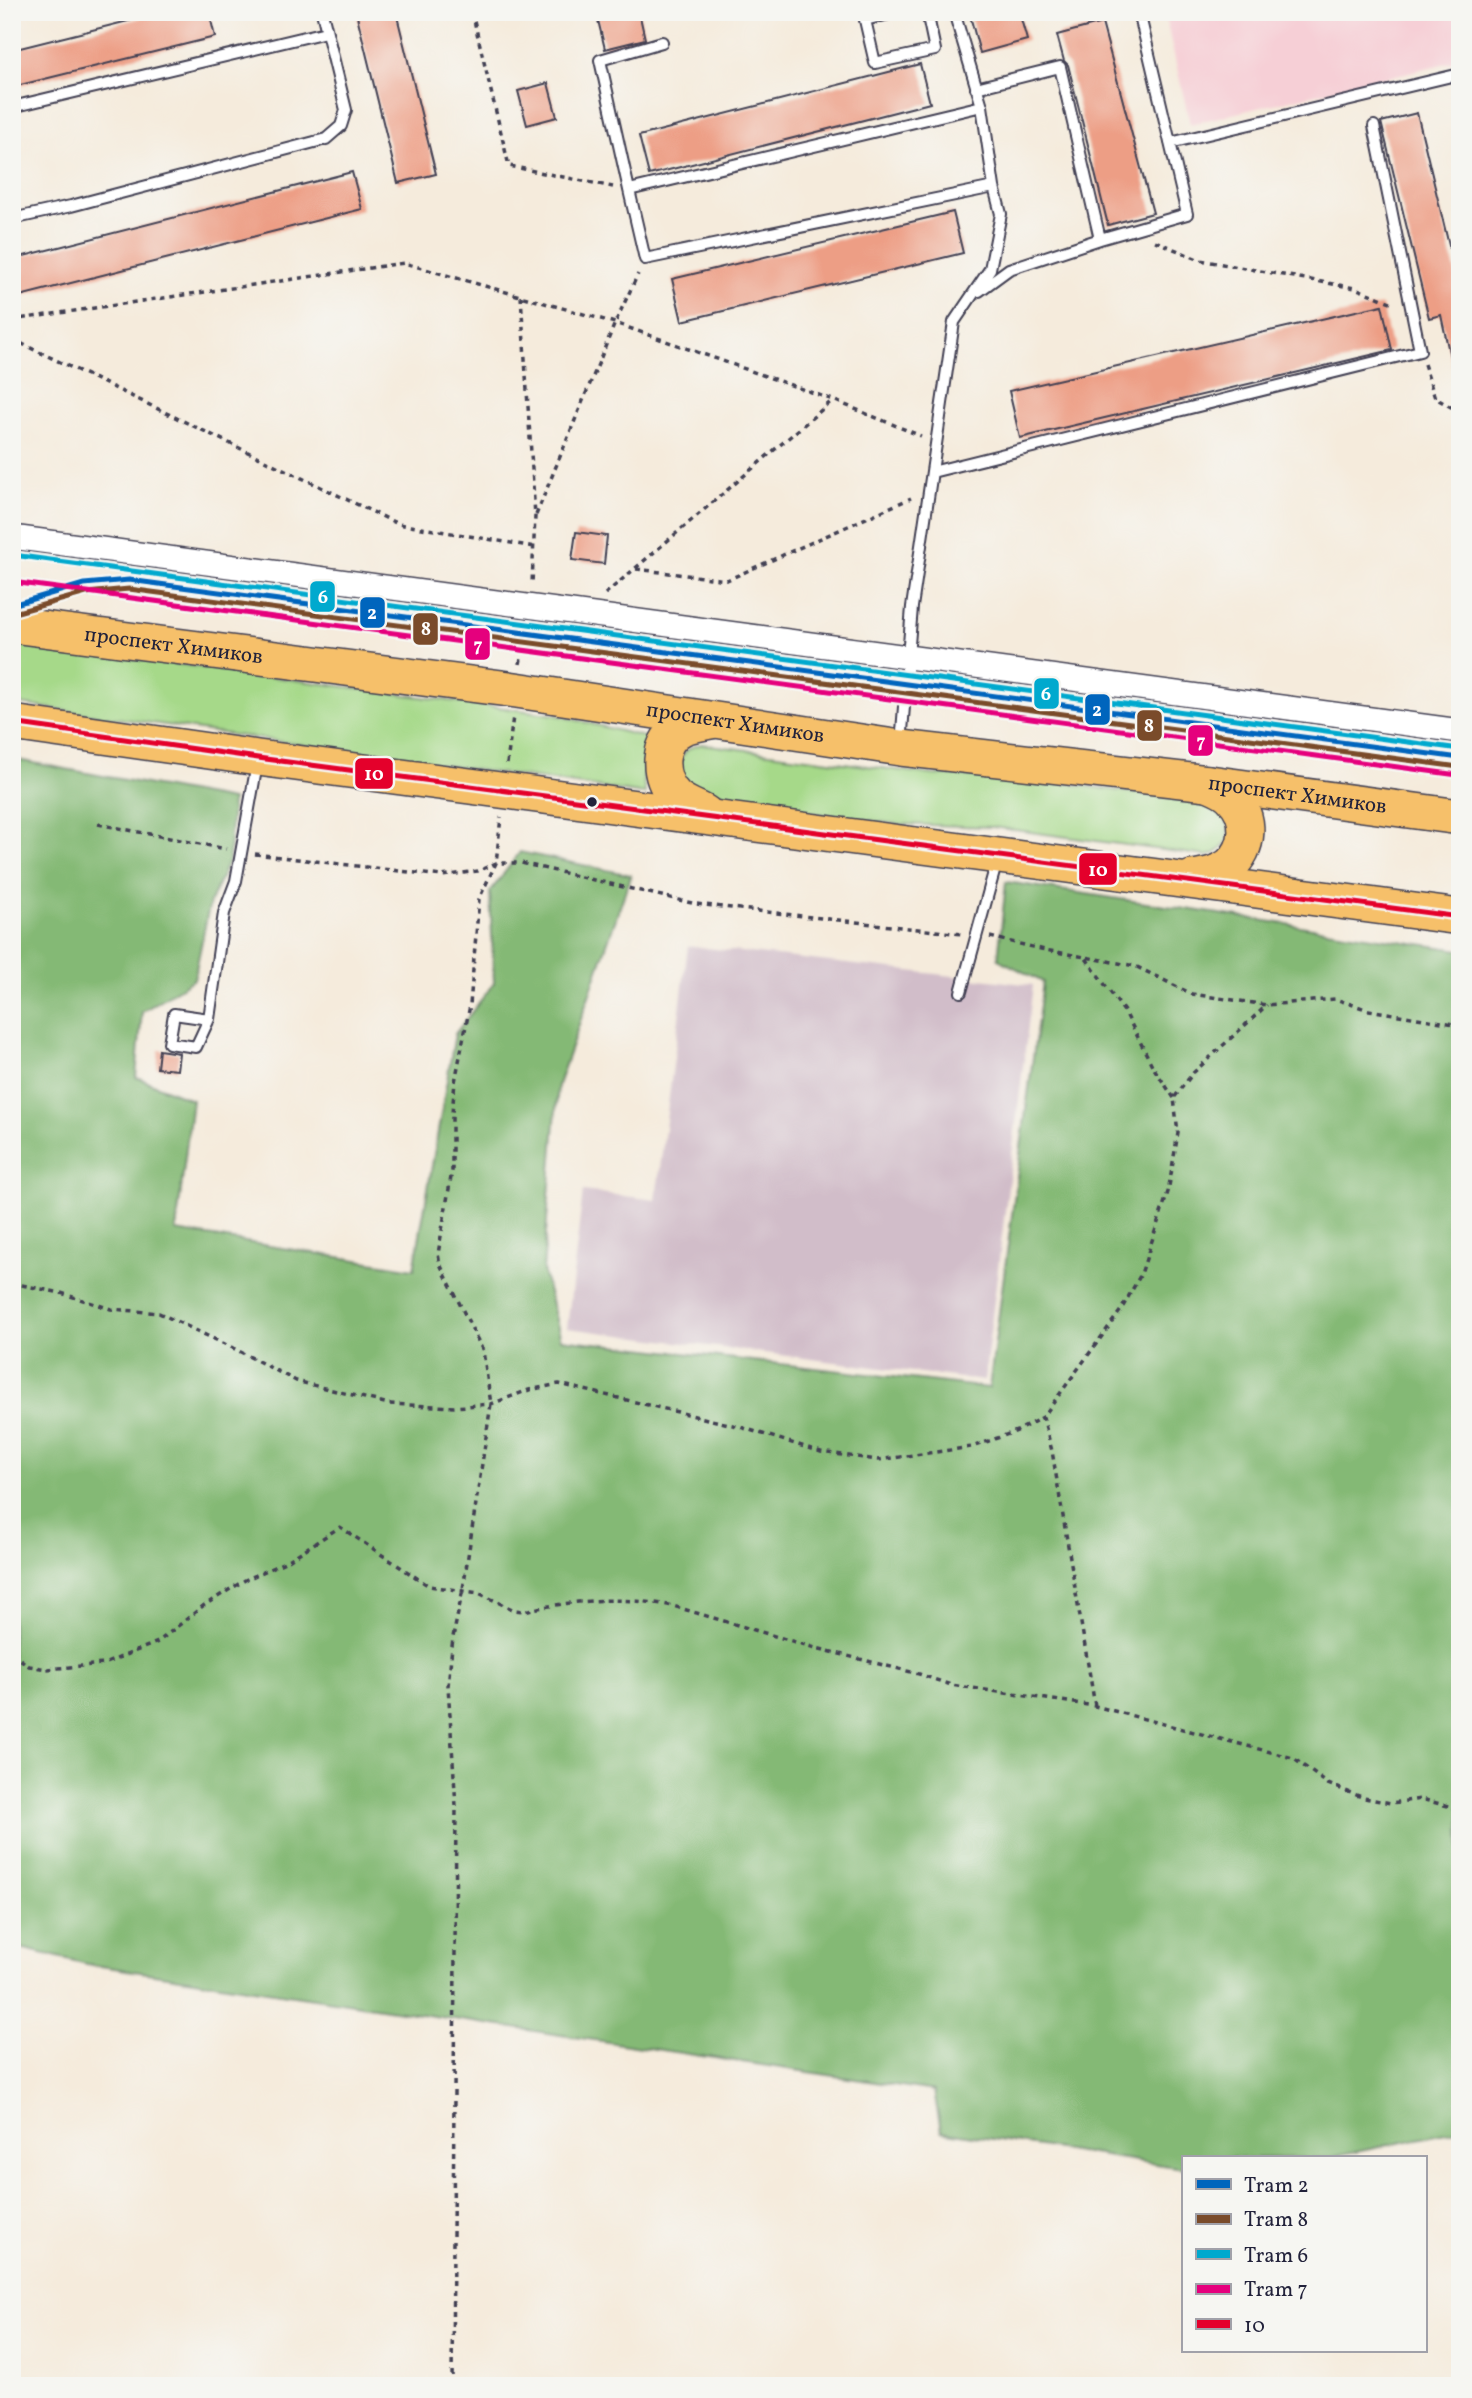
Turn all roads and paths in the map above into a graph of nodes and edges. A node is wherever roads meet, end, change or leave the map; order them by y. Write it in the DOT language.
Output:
graph roads {
  1 [pos="322,12"];
  2 [pos="472,12"];
  3 [pos="897,12"];
  4 [pos="927,12"];
  5 [pos="954,12"];
  6 [pos="1139,12"];
  7 [pos="326,32"];
  8 [pos="662,42"];
  9 [pos="1460,74"];
  10 [pos="976,88"];
  11 [pos="982,106"];
  12 [pos="12,107"];
  13 [pos="1374,126"];
  14 [pos="1170,143"];
  15 [pos="994,187"];
  16 [pos="629,190"];
  17 [pos="12,219"];
  18 [pos="1130,230"];
  19 [pos="1100,239"];
  20 [pos="645,259"];
  21 [pos="521,296"];
  22 [pos="970,298"];
  23 [pos="1412,310"];
  24 [pos="12,320"];
  25 [pos="615,323"];
  26 [pos="12,339"];
  27 [pos="1420,351"];
  28 [pos="832,400"];
  29 [pos="1460,412"];
  30 [pos="936,443"];
  31 [pos="932,472"];
  32 [pos="929,490"];
  33 [pos="535,516"];
  34 [pos="12,537"];
  35 [pos="535,547"];
  36 [pos="634,569"];
  37 [pos="531,606"];
  38 [pos="583,612"];
  39 [pos="12,625"];
  40 [pos="908,657"];
  41 [pos="711,720"];
  42 [pos="12,723"];
  43 [pos="1460,731"];
  44 [pos="901,748"];
  45 [pos="258,758"];
  46 [pos="1208,783"];
  47 [pos="505,790"];
  48 [pos="1460,817"];
  49 [pos="717,818"];
  50 [pos="98,824"];
  51 [pos="240,852"];
  52 [pos="998,855"];
  53 [pos="496,863"];
  54 [pos="1185,880"];
  55 [pos="1460,917"];
  56 [pos="965,934"];
  57 [pos="978,936"];
  58 [pos="1085,957"];
  59 [pos="961,992"];
  60 [pos="1267,1005"];
  61 [pos="209,1019"];
  62 [pos="1460,1025"];
  63 [pos="1174,1098"];
  64 [pos="12,1283"];
  65 [pos="491,1404"];
  66 [pos="1043,1417"];
  67 [pos="463,1589"];
  68 [pos="12,1653"];
  69 [pos="1094,1706"];
  70 [pos="1460,1809"];
  71 [pos="452,2386"];
  1 -- 7 [label="lane"];
  2 -- 16 [label="path"];
  3 -- 4 [label="lane"];
  5 -- 10 [label="lane"];
  6 -- 14 [label="lane"];
  7 -- 12 [label="lane"];
  7 -- 17 [label="lane"];
  8 -- 16 [label="lane"];
  9 -- 14 [label="lane"];
  10 -- 11 [label="lane"];
  10 -- 19 [label="lane"];
  11 -- 15 [label="lane"];
  11 -- 16 [label="lane"];
  13 -- 23 [label="lane"];
  14 -- 18 [label="lane"];
  15 -- 20 [label="lane"];
  15 -- 22 [label="lane"];
  16 -- 20 [label="lane"];
  18 -- 19 [label="lane"];
  18 -- 23 [label="path"];
  19 -- 22 [label="lane"];
  20 -- 25 [label="path"];
  21 -- 24 [label="path"];
  21 -- 25 [label="path"];
  21 -- 33 [label="path"];
  22 -- 30 [label="lane"];
  23 -- 27 [label="lane"];
  25 -- 28 [label="path"];
  25 -- 33 [label="path"];
  26 -- 35 [label="path"];
  27 -- 29 [label="path"];
  27 -- 31 [label="lane"];
  28 -- 30 [label="path"];
  28 -- 36 [label="path"];
  30 -- 31 [label="lane"];
  31 -- 32 [label="lane"];
  32 -- 36 [label="path"];
  32 -- 40 [label="lane"];
  33 -- 35 [label="path"];
  34 -- 37 [label="street"];
  35 -- 37 [label="path"];
  36 -- 38 [label="path"];
  37 -- 38 [label="street"];
  38 -- 40 [label="street"];
  39 -- 41 [label="main road, проспект Химиков"];
  40 -- 43 [label="street"];
  40 -- 44 [label="lane"];
  41 -- 44 [label="main road, проспект Химиков"];
  41 -- 49 [label="main road"];
  42 -- 45 [label="main road"];
  44 -- 46 [label="main road, проспект Химиков"];
  45 -- 47 [label="main road"];
  45 -- 51 [label="lane"];
  46 -- 48 [label="main road, проспект Химиков"];
  46 -- 54 [label="main road"];
  47 -- 49 [label="main road"];
  47 -- 53 [label="path"];
  49 -- 52 [label="main road"];
  50 -- 51 [label="path"];
  51 -- 53 [label="path"];
  51 -- 61 [label="lane"];
  52 -- 54 [label="main road"];
  52 -- 59 [label="lane"];
  53 -- 56 [label="path"];
  53 -- 65 [label="path"];
  54 -- 55 [label="main road"];
  57 -- 58 [label="path"];
  58 -- 60 [label="path"];
  58 -- 63 [label="path"];
  60 -- 62 [label="path"];
  60 -- 63 [label="path"];
  63 -- 66 [label="path"];
  64 -- 65 [label="path"];
  65 -- 66 [label="path"];
  65 -- 67 [label="path"];
  66 -- 69 [label="path"];
  67 -- 68 [label="path"];
  67 -- 69 [label="path"];
  67 -- 71 [label="path"];
  69 -- 70 [label="path"];
}
